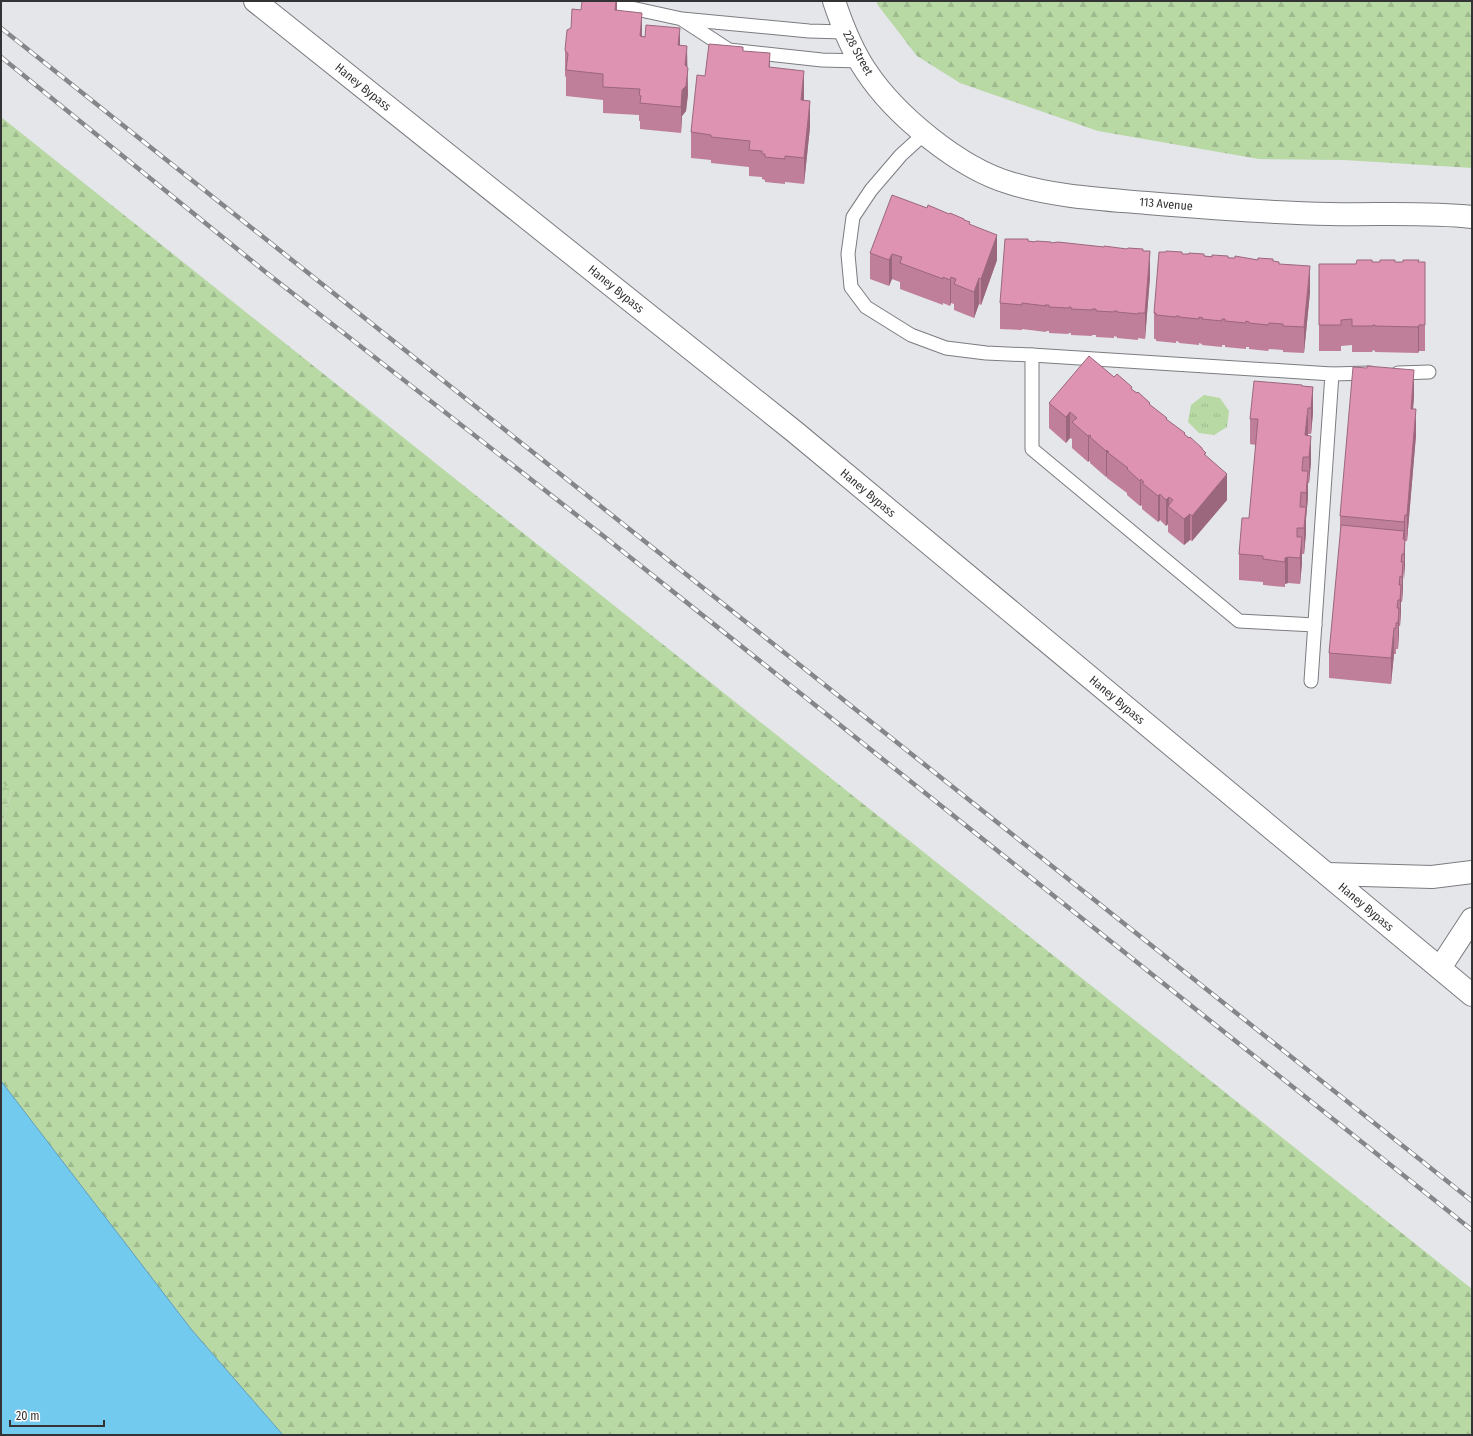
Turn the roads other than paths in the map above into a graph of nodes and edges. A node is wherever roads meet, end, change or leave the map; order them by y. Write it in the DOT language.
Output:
graph roads {
  1 [pos="256,1"];
  2 [pos="599,1"];
  3 [pos="834,1"];
  4 [pos="682,19"];
  5 [pos="845,32"];
  6 [pos="861,62"];
  7 [pos="889,100"];
  8 [pos="924,134"];
  9 [pos="1472,217"];
  10 [pos="1032,355"];
  11 [pos="1429,372"];
  12 [pos="1332,374"];
  13 [pos="1315,625"];
  14 [pos="1311,681"];
  15 [pos="1472,872"];
  16 [pos="1327,874"];
  17 [pos="1472,919"];
  18 [pos="1440,968"];
  19 [pos="1472,995"];
  1 -- 16 [label="main road, Haney Bypass"];
  2 -- 4 [label="lane"];
  3 -- 5 [label="main road, 228 Street"];
  4 -- 5 [label="lane"];
  4 -- 6 [label="lane"];
  5 -- 6 [label="main road, 228 Street"];
  6 -- 7 [label="main road, 228 Street"];
  7 -- 8 [label="main road, 113 Avenue"];
  8 -- 9 [label="main road, 113 Avenue"];
  8 -- 10 [label="lane"];
  10 -- 12 [label="lane"];
  10 -- 13 [label="lane"];
  11 -- 12 [label="lane"];
  12 -- 13 [label="lane"];
  13 -- 14 [label="lane"];
  15 -- 16 [label="main road"];
  16 -- 18 [label="main road, Haney Bypass"];
  17 -- 18 [label="main road"];
  18 -- 19 [label="main road, Haney Bypass"];
}
